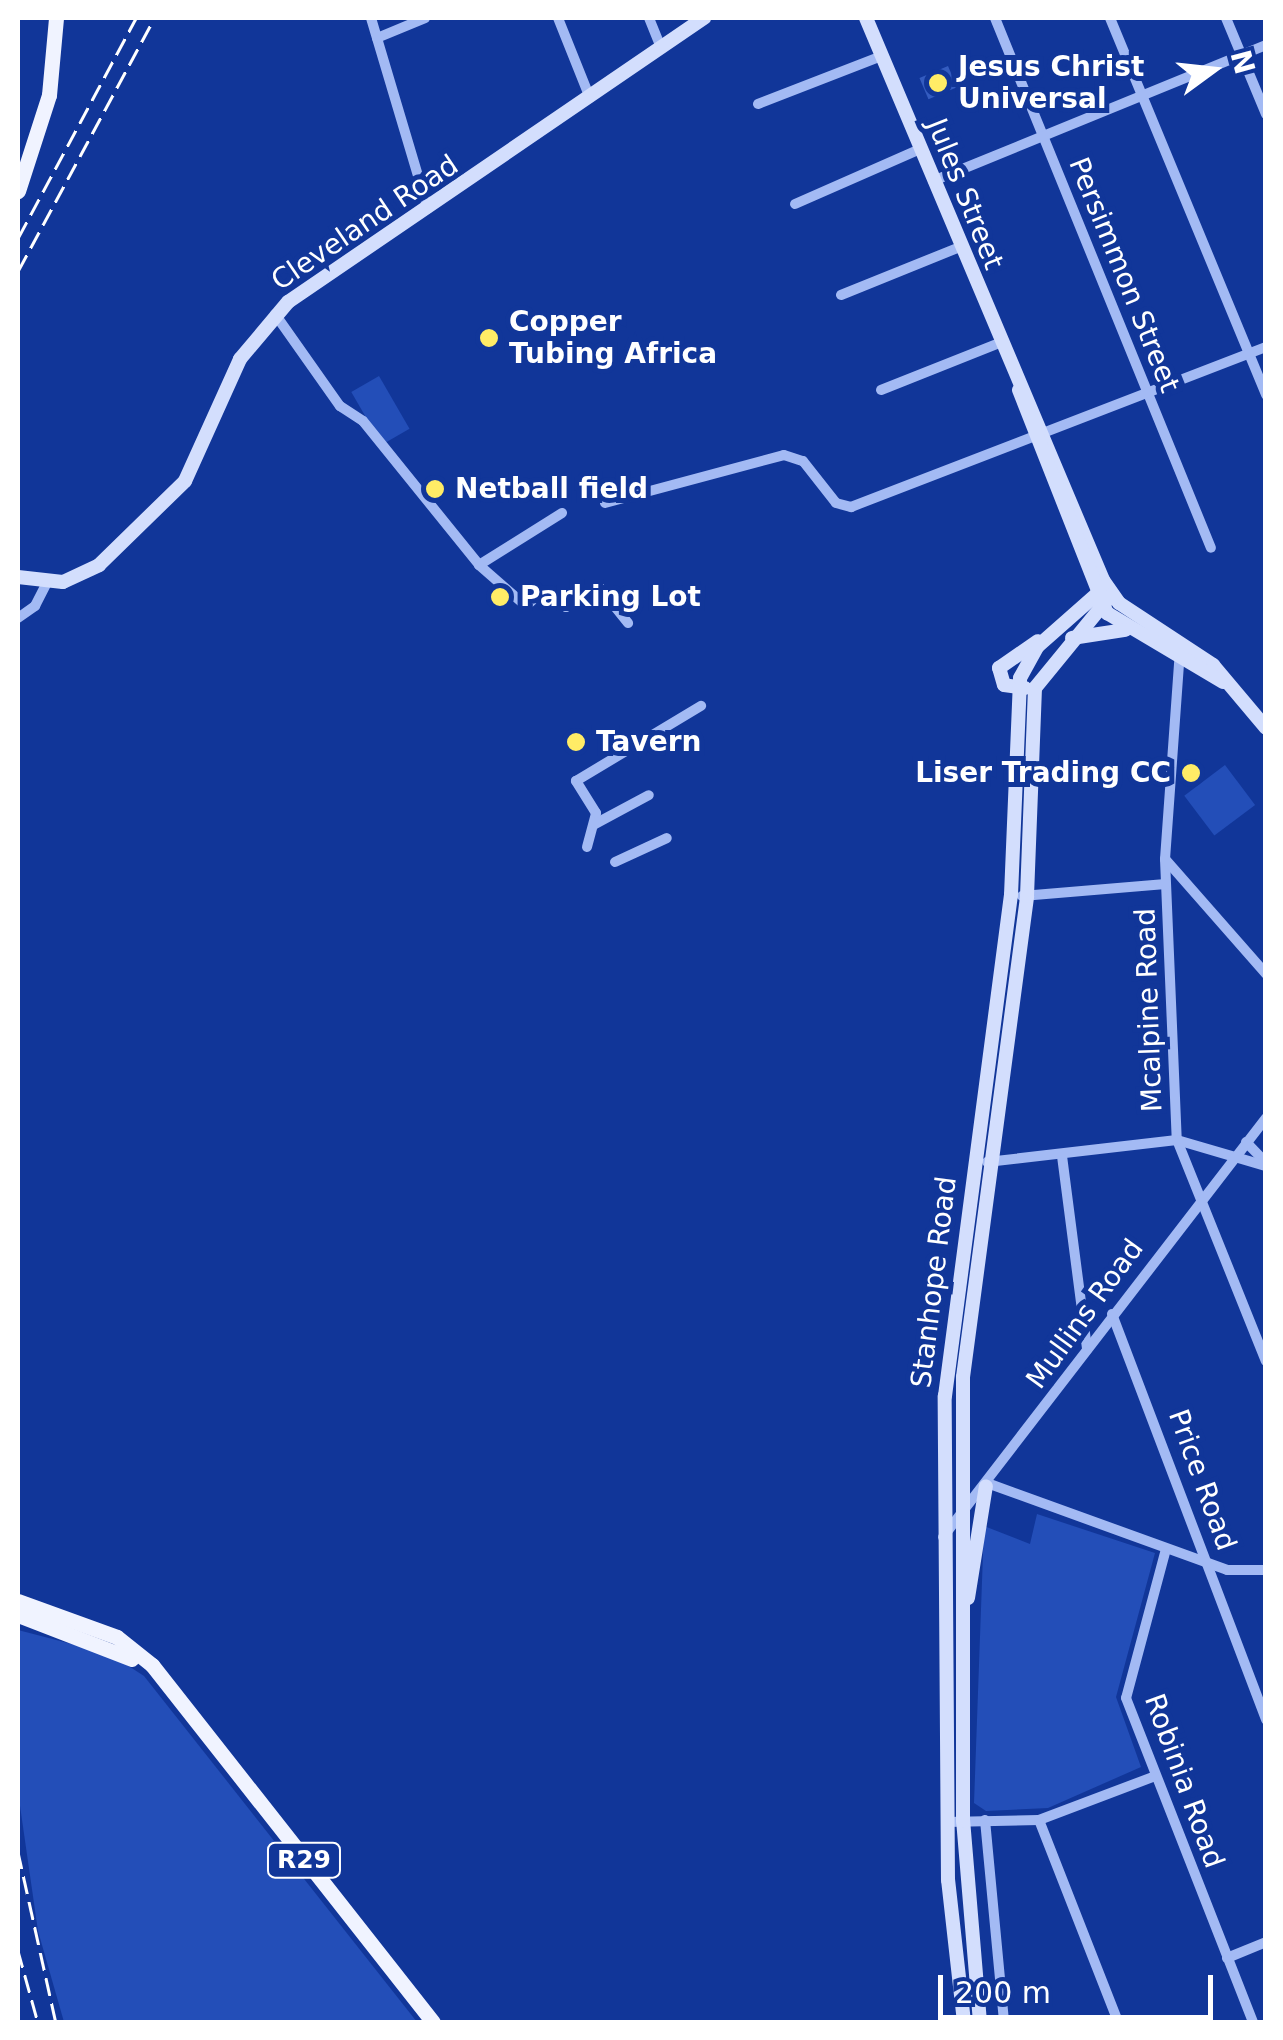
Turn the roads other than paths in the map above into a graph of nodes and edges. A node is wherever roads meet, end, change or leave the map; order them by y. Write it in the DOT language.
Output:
graph roads {
  1 [pos="56,18"];
  2 [pos="371,18"];
  3 [pos="426,18"];
  4 [pos="558,18"];
  5 [pos="648,18"];
  6 [pos="704,18"];
  7 [pos="866,18"];
  8 [pos="995,18"];
  9 [pos="1110,18"];
  10 [pos="1226,18"];
  11 [pos="377,38"];
  12 [pos="1266,45"];
  13 [pos="661,47"];
  14 [pos="1241,55"];
  15 [pos="882,56"];
  16 [pos="1142,94"];
  17 [pos="590,98"];
  18 [pos="758,104"];
  19 [pos="1266,114"];
  20 [pos="1044,134"];
  21 [pos="920,149"];
  22 [pos="933,181"];
  23 [pos="18,191"];
  24 [pos="795,204"];
  25 [pos="429,210"];
  26 [pos="960,247"];
  27 [pos="840,295"];
  28 [pos="275,314"];
  29 [pos="1000,343"];
  30 [pos="1266,348"];
  31 [pos="1248,354"];
  32 [pos="881,390"];
  33 [pos="1266,394"];
  34 [pos="1148,396"];
  35 [pos="1039,439"];
  36 [pos="605,503"];
  37 [pos="562,513"];
  38 [pos="1211,548"];
  39 [pos="479,565"];
  40 [pos="18,576"];
  41 [pos="47,582"];
  42 [pos="1104,595"];
  43 [pos="18,618"];
  44 [pos="628,624"];
  45 [pos="1125,630"];
  46 [pos="1052,633"];
  47 [pos="1072,638"];
  48 [pos="1181,641"];
  49 [pos="1179,660"];
  50 [pos="1036,686"];
  51 [pos="1233,687"];
  52 [pos="1018,689"];
  53 [pos="701,706"];
  54 [pos="1266,728"];
  55 [pos="649,794"];
  56 [pos="595,824"];
  57 [pos="1016,824"];
  58 [pos="1034,827"];
  59 [pos="666,838"];
  60 [pos="587,847"];
  61 [pos="1166,859"];
  62 [pos="614,862"];
  63 [pos="1166,884"];
  64 [pos="1019,896"];
  65 [pos="1266,974"];
  66 [pos="984,1093"];
  67 [pos="1000,1096"];
  68 [pos="1266,1118"];
  69 [pos="1177,1140"];
  70 [pos="1246,1142"];
  71 [pos="1062,1156"];
  72 [pos="990,1162"];
  73 [pos="1230,1162"];
  74 [pos="974,1163"];
  75 [pos="1266,1165"];
  76 [pos="1200,1197"];
  77 [pos="1112,1314"];
  78 [pos="1087,1350"];
  79 [pos="1266,1361"];
  80 [pos="960,1462"];
  81 [pos="986,1484"];
  82 [pos="961,1520"];
  83 [pos="943,1538"];
  84 [pos="1166,1550"];
  85 [pos="1208,1563"];
  86 [pos="1266,1570"];
  87 [pos="18,1601"];
  88 [pos="18,1615"];
  89 [pos="961,1648"];
  90 [pos="176,1698"];
  91 [pos="1266,1720"];
  92 [pos="1152,1777"];
  93 [pos="985,1820"];
  94 [pos="1039,1820"];
  95 [pos="955,1821"];
  96 [pos="1266,1942"];
  97 [pos="1227,1958"];
  98 [pos="965,1984"];
  99 [pos="433,2022"];
  100 [pos="964,2022"];
  101 [pos="980,2022"];
  102 [pos="1004,2022"];
  103 [pos="1118,2022"];
  104 [pos="1252,2022"];
  1 -- 23 [label="main road"];
  2 -- 11 [label="street"];
  3 -- 11 [label="street"];
  4 -- 17 [label="street"];
  5 -- 13 [label="street"];
  6 -- 13 [label="main road, Cleveland Road"];
  7 -- 15 [label="main road, Jules Street"];
  8 -- 20 [label="street, Persimmon Street"];
  9 -- 16 [label="street"];
  10 -- 14 [label="street"];
  11 -- 25 [label="street"];
  12 -- 14 [label="street"];
  13 -- 17 [label="main road, Cleveland Road"];
  14 -- 16 [label="street"];
  14 -- 19 [label="street"];
  15 -- 18 [label="street"];
  15 -- 21 [label="main road, Jules Street"];
  16 -- 20 [label="street"];
  16 -- 31 [label="street"];
  17 -- 25 [label="main road, Cleveland Road"];
  20 -- 22 [label="street"];
  20 -- 34 [label="street, Persimmon Street"];
  21 -- 22 [label="main road, Jules Street"];
  21 -- 24 [label="street"];
  22 -- 26 [label="main road, Jules Street"];
  25 -- 28 [label="main road, Cleveland Road"];
  26 -- 27 [label="street"];
  26 -- 29 [label="main road, Jules Street"];
  28 -- 39 [label="street"];
  28 -- 41 [label="main road, Cleveland Road"];
  29 -- 32 [label="street"];
  29 -- 35 [label="main road, Jules Street"];
  30 -- 31 [label="street"];
  31 -- 33 [label="street"];
  31 -- 34 [label="street"];
  34 -- 35 [label="street"];
  34 -- 38 [label="street, Persimmon Street"];
  35 -- 36 [label="street"];
  35 -- 42 [label="main road, Jules Street"];
  37 -- 39 [label="street"];
  39 -- 44 [label="street"];
  40 -- 41 [label="main road, Cleveland Road"];
  41 -- 43 [label="street"];
  42 -- 45 [label="main road, Jules Street"];
  42 -- 46 [label="main road, Stanhope Road"];
  42 -- 47 [label="main road"];
  42 -- 48 [label="main road"];
  45 -- 47 [label="main road"];
  45 -- 49 [label="main road, Jules Street"];
  46 -- 52 [label="main road, Stanhope Road"];
  46 -- 52 [label="main road"];
  47 -- 50 [label="main road"];
  48 -- 49 [label="street, Mcalpine Road"];
  48 -- 51 [label="main road"];
  49 -- 51 [label="main road, Jules Street"];
  49 -- 61 [label="street, Mcalpine Road"];
  50 -- 52 [label="main road"];
  50 -- 58 [label="main road, Stanhope Road"];
  51 -- 54 [label="main road"];
  52 -- 57 [label="main road, Stanhope Road"];
  53 -- 56 [label="street"];
  55 -- 56 [label="street"];
  56 -- 60 [label="street"];
  57 -- 58 [label="main road"];
  57 -- 64 [label="main road, Stanhope Road"];
  58 -- 64 [label="main road, Stanhope Road"];
  59 -- 62 [label="street"];
  61 -- 63 [label="street, Mcalpine Road"];
  61 -- 65 [label="street"];
  63 -- 64 [label="street"];
  63 -- 69 [label="street, Mcalpine Road"];
  64 -- 66 [label="main road, Stanhope Road"];
  64 -- 67 [label="main road, Stanhope Road"];
  66 -- 67 [label="main road"];
  66 -- 74 [label="main road, Stanhope Road"];
  67 -- 72 [label="main road, Stanhope Road"];
  68 -- 70 [label="street, Mullins Road"];
  69 -- 71 [label="street"];
  69 -- 73 [label="street"];
  69 -- 76 [label="street, Mcalpine Road"];
  70 -- 73 [label="street, Mullins Road"];
  70 -- 75 [label="street"];
  71 -- 72 [label="street"];
  71 -- 78 [label="street"];
  72 -- 74 [label="street"];
  72 -- 80 [label="main road, Stanhope Road"];
  73 -- 75 [label="street"];
  73 -- 76 [label="street, Mullins Road"];
  74 -- 83 [label="main road, Stanhope Road"];
  76 -- 77 [label="street, Mullins Road"];
  76 -- 79 [label="street, Mcalpine Road"];
  77 -- 78 [label="street, Mullins Road"];
  77 -- 85 [label="street, Price Road"];
  78 -- 81 [label="street, Mullins Road"];
  80 -- 81 [label="main road"];
  80 -- 82 [label="main road, Stanhope Road"];
  81 -- 82 [label="street, Mullins Road"];
  81 -- 84 [label="street"];
  81 -- 89 [label="main road"];
  82 -- 83 [label="street, Mullins Road"];
  82 -- 89 [label="main road, Stanhope Road"];
  83 -- 95 [label="main road, Stanhope Road"];
  84 -- 85 [label="street"];
  84 -- 92 [label="street, Robinia Road"];
  85 -- 86 [label="street"];
  85 -- 91 [label="street, Price Road"];
  87 -- 90 [label="main road, R29"];
  88 -- 90 [label="main road, R29"];
  89 -- 95 [label="main road, Stanhope Road"];
  90 -- 99 [label="main road, R29"];
  92 -- 94 [label="street"];
  92 -- 97 [label="street, Robinia Road"];
  93 -- 94 [label="street"];
  93 -- 95 [label="street"];
  93 -- 102 [label="street"];
  94 -- 103 [label="street"];
  95 -- 98 [label="main road, Stanhope Road"];
  96 -- 97 [label="street"];
  97 -- 104 [label="street, Robinia Road"];
  98 -- 100 [label="main road, Stanhope Road"];
  98 -- 101 [label="main road, Stanhope Road"];
}
